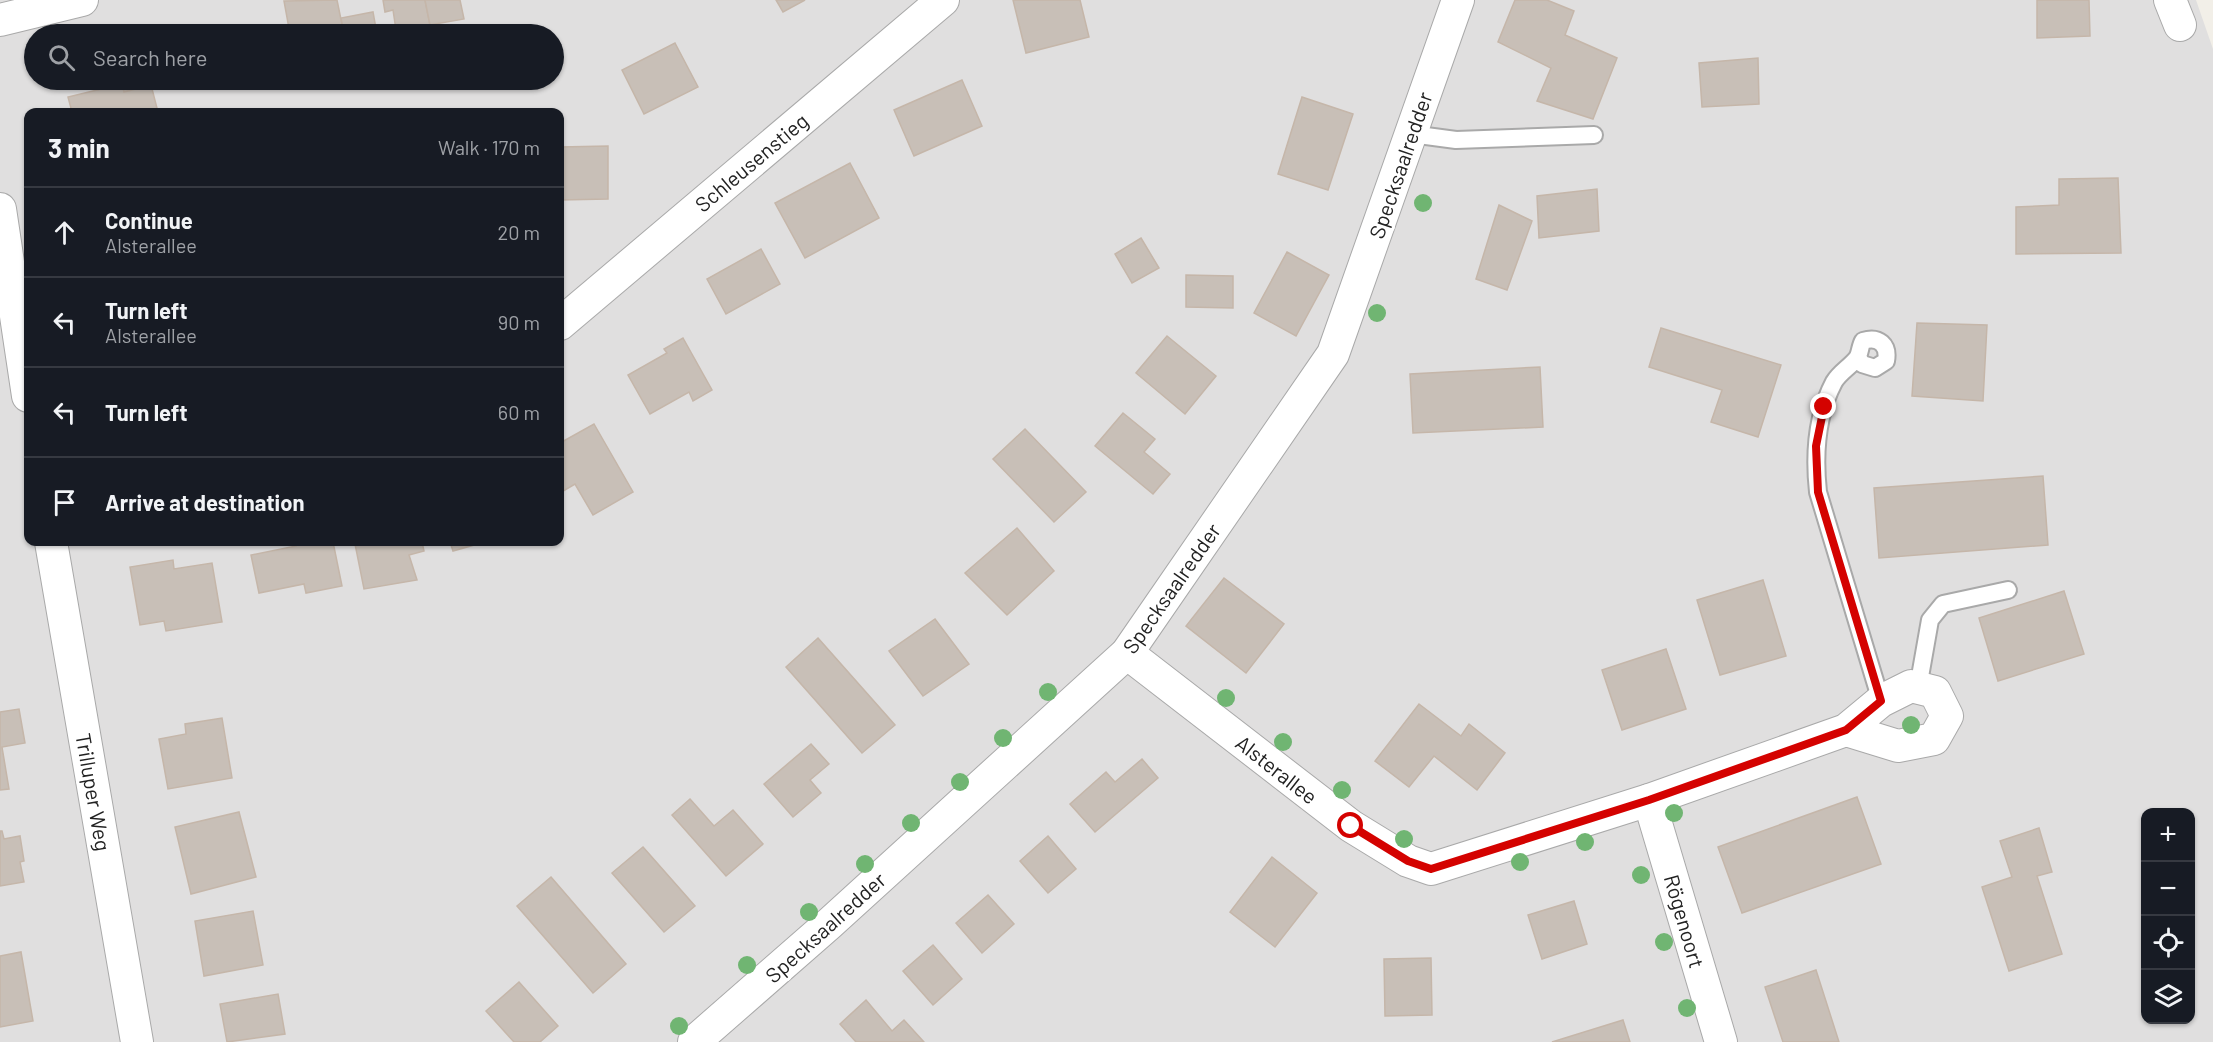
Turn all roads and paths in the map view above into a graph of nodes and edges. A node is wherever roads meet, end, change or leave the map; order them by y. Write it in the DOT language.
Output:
graph roads {
  1 [pos="82,0"];
  2 [pos="944,0"];
  3 [pos="1458,0"];
  4 [pos="0,20"];
  5 [pos="1411,134"];
  6 [pos="1593,135"];
  7 [pos="0,209"];
  8 [pos="564,321"];
  9 [pos="1858,357"];
  10 [pos="24,369"];
  11 [pos="52,546"];
  12 [pos="2008,590"];
  13 [pos="1127,653"];
  14 [pos="1918,687"];
  15 [pos="1881,701"];
  16 [pos="1846,730"];
  17 [pos="1649,800"];
  18 [pos="137,1042"];
  19 [pos="694,1042"];
  20 [pos="1721,1042"];
  1 -- 4 [label="street"];
  2 -- 8 [label="street, Schleusenstieg"];
  3 -- 5 [label="street, Specksaalredder"];
  5 -- 6 [label="lane"];
  5 -- 13 [label="street, Specksaalredder"];
  7 -- 10 [label="street"];
  9 -- 15 [label="lane"];
  11 -- 18 [label="street, Trilluper Weg"];
  12 -- 14 [label="lane"];
  13 -- 17 [label="street, Alsterallee"];
  13 -- 19 [label="street, Specksaalredder"];
  14 -- 15 [label="street, Alsterallee"];
  14 -- 16 [label="street"];
  15 -- 16 [label="street, Alsterallee"];
  16 -- 17 [label="street, Alsterallee"];
  17 -- 20 [label="street, Rögenoort"];
}
